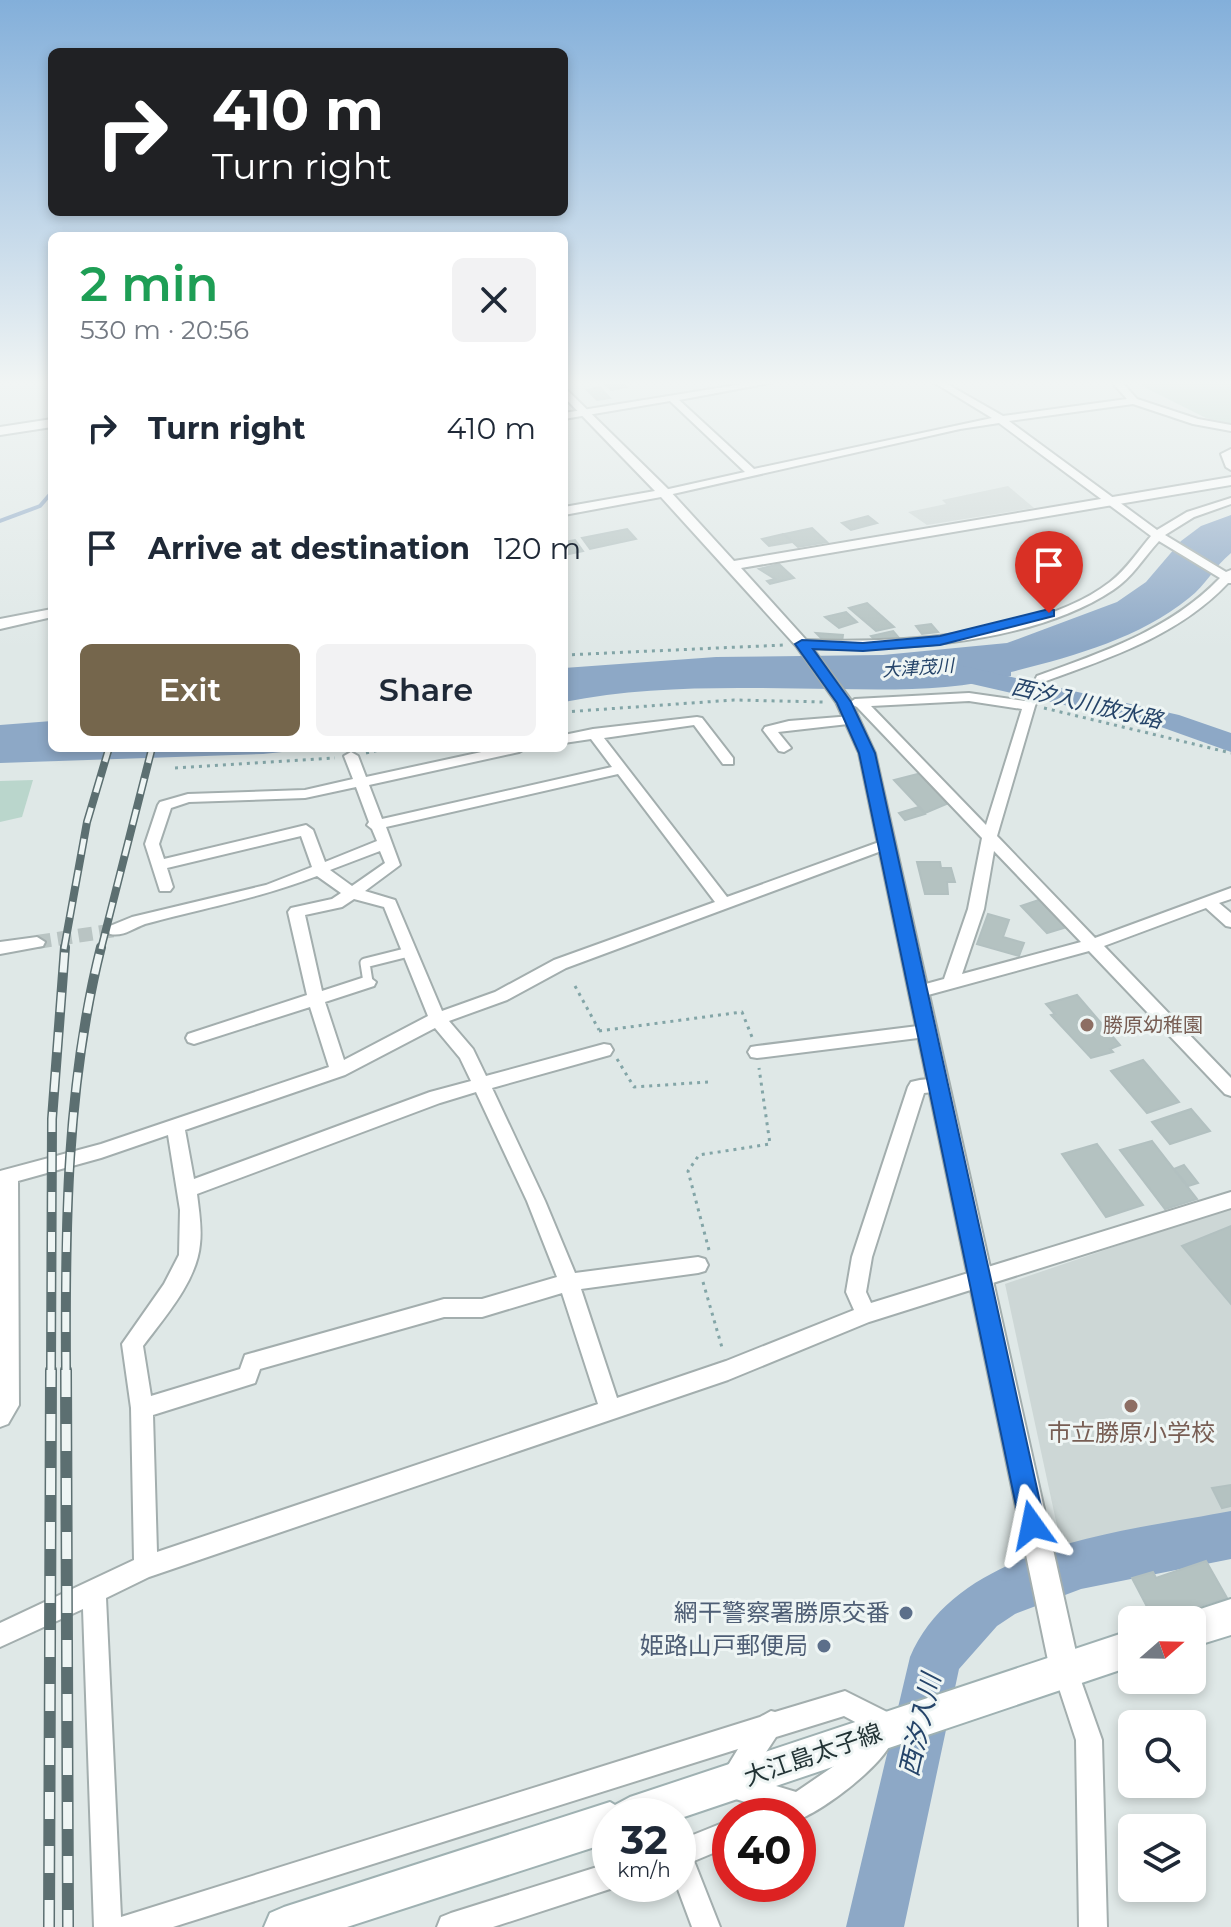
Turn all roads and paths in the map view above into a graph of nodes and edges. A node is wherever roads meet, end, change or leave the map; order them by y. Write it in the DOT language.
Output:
graph roads {
  1 [pos="642,470"];
  2 [pos="749,470"];
  3 [pos="766,470"];
  4 [pos="1069,470"];
  5 [pos="752,473"];
  6 [pos="1231,481"];
  7 [pos="664,493"];
  8 [pos="1231,501"];
  9 [pos="1112,502"];
  10 [pos="568,510"];
  11 [pos="1157,535"];
  12 [pos="730,566"];
  13 [pos="1230,577"];
  14 [pos="48,614"];
  15 [pos="1,620"];
  16 [pos="802,644"];
  17 [pos="568,655"];
  18 [pos="1029,706"];
  19 [pos="852,708"];
  20 [pos="568,712"];
  21 [pos="593,733"];
  22 [pos="568,738"];
  23 [pos="784,748"];
  24 [pos="500,752"];
  25 [pos="1231,753"];
  26 [pos="351,756"];
  27 [pos="320,759"];
  28 [pos="728,761"];
  29 [pos="175,768"];
  30 [pos="618,770"];
  31 [pos="361,781"];
  32 [pos="374,825"];
  33 [pos="990,835"];
  34 [pos="383,844"];
  35 [pos="887,844"];
  36 [pos="158,865"];
  37 [pos="321,871"];
  38 [pos="165,887"];
  39 [pos="352,893"];
  40 [pos="1231,893"];
  41 [pos="723,902"];
  42 [pos="1209,902"];
  43 [pos="1231,922"];
  44 [pos="116,930"];
  45 [pos="37,942"];
  46 [pos="1094,944"];
  47 [pos="0,948"];
  48 [pos="409,952"];
  49 [pos="368,982"];
  50 [pos="951,982"];
  51 [pos="575,986"];
  52 [pos="917,992"];
  53 [pos="316,998"];
  54 [pos="437,1019"];
  55 [pos="599,1031"];
  56 [pos="926,1031"];
  57 [pos="194,1038"];
  58 [pos="604,1050"];
  59 [pos="757,1052"];
  60 [pos="339,1070"];
  61 [pos="481,1082"];
  62 [pos="708,1082"];
  63 [pos="937,1086"];
  64 [pos="1231,1089"];
  65 [pos="175,1126"];
  66 [pos="5,1177"];
  67 [pos="187,1190"];
  68 [pos="1231,1200"];
  69 [pos="698,1265"];
  70 [pos="978,1279"];
  71 [pos="569,1282"];
  72 [pos="866,1314"];
  73 [pos="728,1370"];
  74 [pos="142,1408"];
  75 [pos="610,1410"];
  76 [pos="0,1417"];
  77 [pos="146,1567"];
  78 [pos="94,1591"];
  79 [pos="1231,1617"];
  80 [pos="1206,1625"];
  81 [pos="0,1635"];
  82 [pos="1118,1653"];
  83 [pos="1065,1670"];
  84 [pos="771,1723"];
  85 [pos="892,1728"];
  86 [pos="729,1785"];
  87 [pos="687,1798"];
  88 [pos="773,1798"];
  89 [pos="813,1798"];
  90 [pos="592,1828"];
  91 [pos="592,1882"];
  92 [pos="696,1901"];
  93 [pos="108,1927"];
  94 [pos="130,1927"];
  95 [pos="284,1927"];
  96 [pos="451,1927"];
  97 [pos="706,1927"];
  98 [pos="1093,1927"];
  1 -- 7 [label="street"];
  2 -- 5 [label="street"];
  3 -- 5 [label="street"];
  4 -- 9 [label="street"];
  5 -- 7 [label="street"];
  6 -- 9 [label="street"];
  7 -- 10 [label="street"];
  7 -- 12 [label="street"];
  8 -- 11 [label="street"];
  9 -- 11 [label="street"];
  9 -- 12 [label="street"];
  11 -- 13 [label="street"];
  11 -- 16 [label="street"];
  12 -- 16 [label="street"];
  13 -- 18 [label="street"];
  14 -- 15 [label="street"];
  16 -- 17 [label="path"];
  16 -- 19 [label="street"];
  18 -- 19 [label="street"];
  18 -- 25 [label="path"];
  18 -- 33 [label="street"];
  19 -- 20 [label="path"];
  19 -- 23 [label="street"];
  19 -- 33 [label="street"];
  19 -- 35 [label="street"];
  21 -- 22 [label="street"];
  21 -- 28 [label="street"];
  21 -- 30 [label="street"];
  24 -- 31 [label="street"];
  26 -- 31 [label="street"];
  27 -- 29 [label="path"];
  30 -- 32 [label="street"];
  30 -- 41 [label="street"];
  31 -- 32 [label="street"];
  31 -- 36 [label="street"];
  32 -- 34 [label="street"];
  33 -- 46 [label="street"];
  33 -- 50 [label="street"];
  34 -- 37 [label="street"];
  34 -- 39 [label="street"];
  35 -- 41 [label="street"];
  35 -- 52 [label="street"];
  36 -- 37 [label="street"];
  36 -- 38 [label="street"];
  37 -- 39 [label="street"];
  37 -- 44 [label="street"];
  39 -- 48 [label="street"];
  39 -- 53 [label="street"];
  40 -- 42 [label="street"];
  41 -- 54 [label="street"];
  42 -- 43 [label="street"];
  42 -- 46 [label="street"];
  45 -- 47 [label="street"];
  46 -- 50 [label="street"];
  46 -- 64 [label="street"];
  48 -- 49 [label="lane"];
  48 -- 54 [label="street"];
  49 -- 53 [label="street"];
  50 -- 52 [label="street"];
  51 -- 55 [label="path"];
  52 -- 56 [label="street"];
  53 -- 57 [label="street"];
  53 -- 60 [label="street"];
  54 -- 60 [label="street"];
  54 -- 61 [label="street"];
  55 -- 58 [label="path"];
  55 -- 59 [label="path"];
  56 -- 59 [label="street"];
  56 -- 63 [label="street"];
  58 -- 61 [label="street"];
  58 -- 62 [label="path"];
  59 -- 69 [label="path"];
  60 -- 65 [label="street"];
  61 -- 67 [label="street"];
  61 -- 71 [label="street"];
  63 -- 70 [label="street"];
  63 -- 72 [label="street"];
  65 -- 66 [label="street"];
  65 -- 67 [label="street"];
  66 -- 76 [label="street"];
  67 -- 74 [label="street"];
  68 -- 70 [label="street"];
  69 -- 71 [label="street"];
  69 -- 73 [label="path"];
  70 -- 72 [label="street"];
  70 -- 83 [label="street"];
  71 -- 74 [label="street"];
  71 -- 75 [label="street"];
  72 -- 73 [label="street"];
  73 -- 75 [label="street"];
  74 -- 77 [label="street"];
  75 -- 77 [label="street"];
  77 -- 78 [label="street"];
  78 -- 81 [label="street"];
  78 -- 93 [label="street"];
  79 -- 80 [label="main road"];
  82 -- 83 [label="main road, 大江島太子線"];
  83 -- 85 [label="main road, 大江島太子線"];
  83 -- 98 [label="street"];
  84 -- 85 [label="street"];
  84 -- 86 [label="street"];
  84 -- 94 [label="street"];
  85 -- 86 [label="main road, 大江島太子線"];
  85 -- 89 [label="street"];
  86 -- 87 [label="main road, 大江島太子線"];
  86 -- 88 [label="street"];
  90 -- 95 [label="main road"];
  91 -- 96 [label="street"];
  92 -- 97 [label="street"];
}
